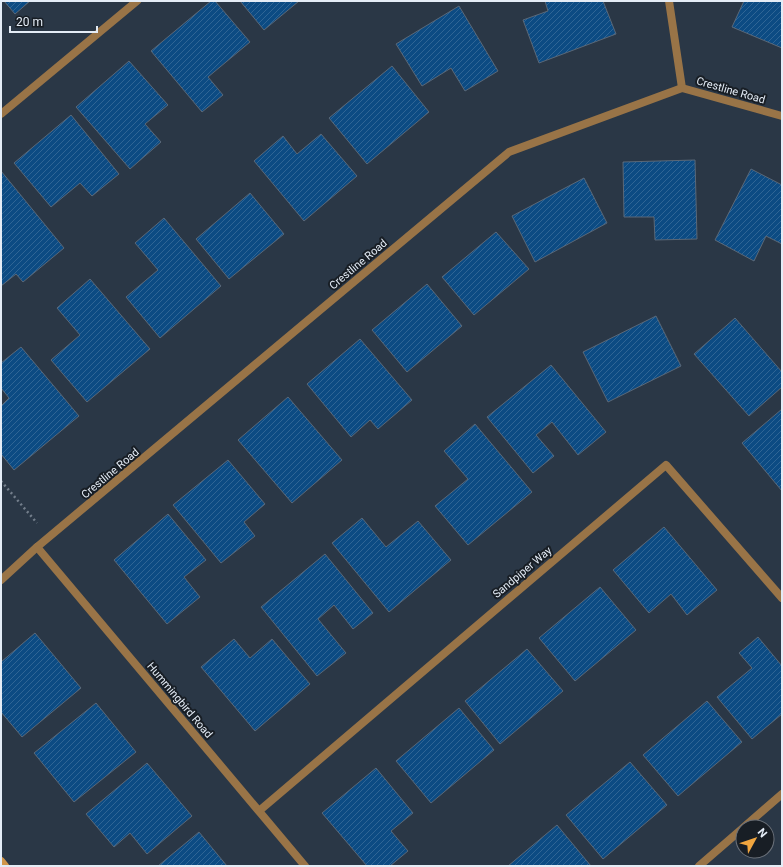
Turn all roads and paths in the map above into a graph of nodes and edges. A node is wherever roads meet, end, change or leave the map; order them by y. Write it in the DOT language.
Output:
graph roads {
  1 [pos="137,1"];
  2 [pos="670,1"];
  3 [pos="682,88"];
  4 [pos="1,114"];
  5 [pos="782,116"];
  6 [pos="1,481"];
  7 [pos="49,538"];
  8 [pos="37,547"];
  9 [pos="1,580"];
  10 [pos="782,598"];
  11 [pos="782,794"];
  12 [pos="259,811"];
  13 [pos="754,819"];
  14 [pos="735,836"];
  15 [pos="1,861"];
  16 [pos="5,866"];
  17 [pos="306,866"];
  18 [pos="699,866"];
  1 -- 4 [label="street"];
  2 -- 3 [label="street"];
  3 -- 5 [label="street, Crestline Road"];
  3 -- 7 [label="street, Crestline Road"];
  6 -- 7 [label="path"];
  7 -- 8 [label="street, Crestline Road"];
  8 -- 9 [label="street, Crestline Road"];
  8 -- 12 [label="street, Hummingbird Road"];
  10 -- 12 [label="street, Sandpiper Way"];
  11 -- 13 [label="street"];
  12 -- 17 [label="street, Hummingbird Road"];
  14 -- 18 [label="street"];
  15 -- 16 [label="main road"];
}
